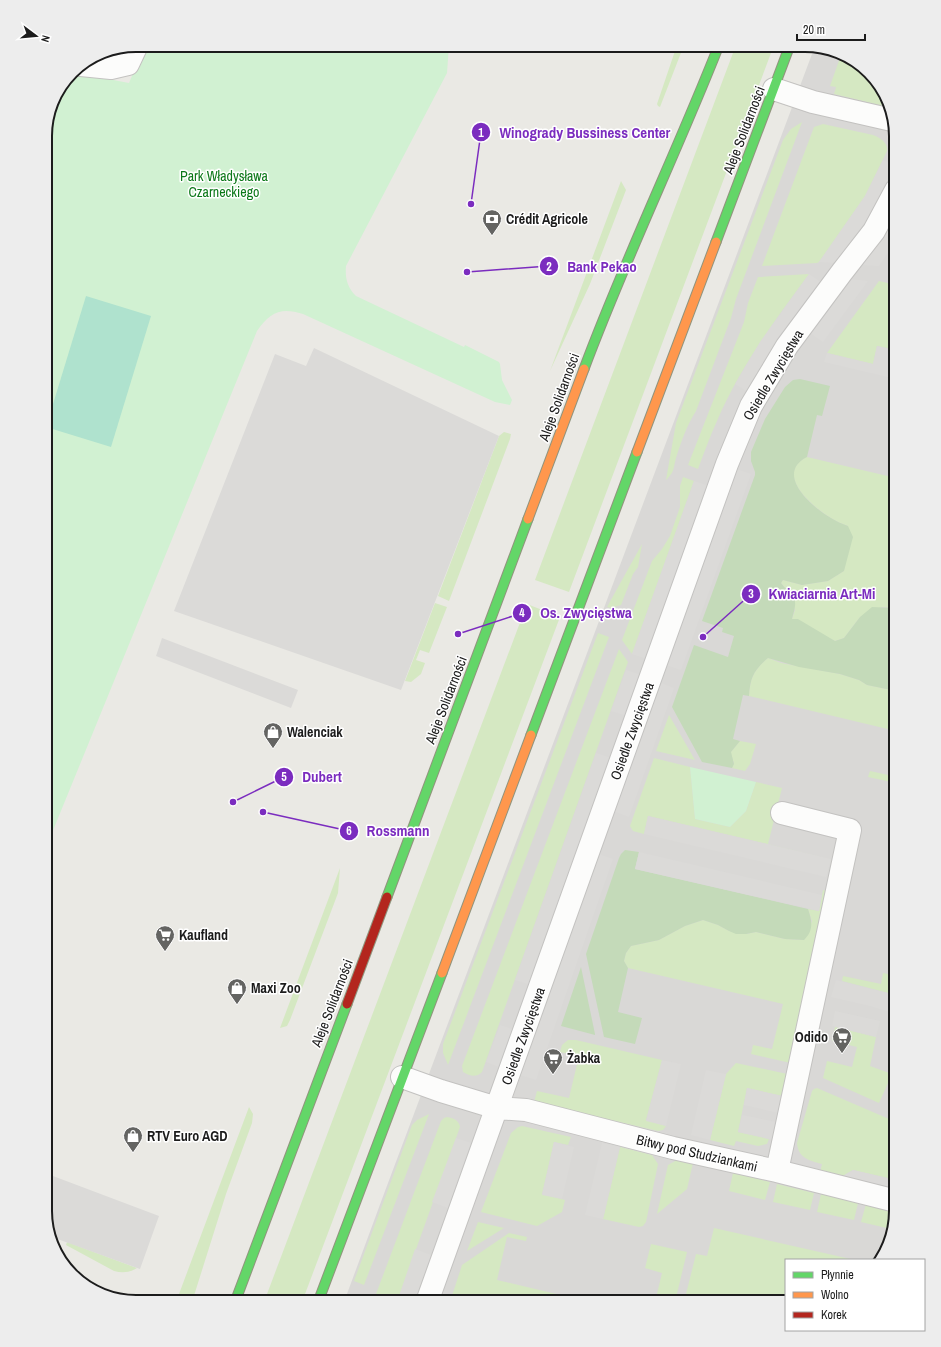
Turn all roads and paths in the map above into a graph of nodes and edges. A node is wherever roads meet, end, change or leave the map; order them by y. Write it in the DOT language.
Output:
graph roads {
  1 [pos="134,52"];
  2 [pos="716,52"];
  3 [pos="787,52"];
  4 [pos="89,66"];
  5 [pos="774,89"];
  6 [pos="887,119"];
  7 [pos="889,203"];
  8 [pos="782,813"];
  9 [pos="402,1077"];
  10 [pos="497,1108"];
  11 [pos="777,1171"];
  12 [pos="889,1199"];
  13 [pos="238,1295"];
  14 [pos="321,1295"];
  15 [pos="430,1295"];
  1 -- 4 [label="street"];
  2 -- 13 [label="street, Aleje Solidarności"];
  3 -- 5 [label="street, Aleje Solidarności"];
  5 -- 6 [label="street"];
  5 -- 9 [label="street, Aleje Solidarności"];
  7 -- 10 [label="street, Osiedle Zwycięstwa"];
  8 -- 11 [label="street"];
  9 -- 10 [label="street, Bitwy pod Studziankami"];
  9 -- 14 [label="street, Aleje Solidarności"];
  10 -- 11 [label="street, Bitwy pod Studziankami"];
  10 -- 15 [label="street, Osiedle Zwycięstwa"];
  11 -- 12 [label="street, Bitwy pod Studziankami"];
}
